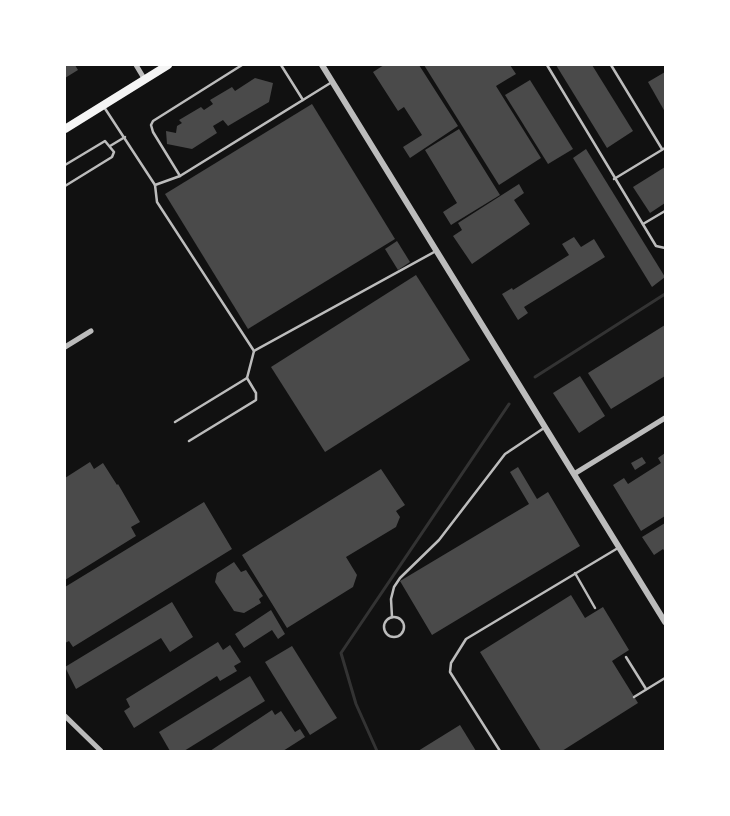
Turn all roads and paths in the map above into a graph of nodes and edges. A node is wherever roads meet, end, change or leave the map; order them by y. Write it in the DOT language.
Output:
graph roads {
  1 [pos="136,65"];
  2 [pos="168,65"];
  3 [pos="242,65"];
  4 [pos="281,65"];
  5 [pos="322,65"];
  6 [pos="547,65"];
  7 [pos="611,65"];
  8 [pos="144,80"];
  9 [pos="332,82"];
  10 [pos="303,100"];
  11 [pos="103,105"];
  12 [pos="65,129"];
  13 [pos="125,137"];
  14 [pos="110,146"];
  15 [pos="663,149"];
  16 [pos="65,165"];
  17 [pos="180,176"];
  18 [pos="614,179"];
  19 [pos="155,185"];
  20 [pos="65,186"];
  21 [pos="665,210"];
  22 [pos="643,224"];
  23 [pos="665,248"];
  24 [pos="436,250"];
  25 [pos="91,331"];
  26 [pos="65,347"];
  27 [pos="254,352"];
  28 [pos="247,378"];
  29 [pos="665,418"];
  30 [pos="175,422"];
  31 [pos="545,427"];
  32 [pos="189,441"];
  33 [pos="574,474"];
  34 [pos="618,547"];
  35 [pos="575,573"];
  36 [pos="595,608"];
  37 [pos="392,617"];
  38 [pos="665,622"];
  39 [pos="626,657"];
  40 [pos="665,678"];
  41 [pos="646,689"];
  42 [pos="634,696"];
  43 [pos="65,716"];
  44 [pos="101,751"];
  45 [pos="500,751"];
  1 -- 8 [label="street"];
  2 -- 8 [label="main road"];
  3 -- 17 [label="lane"];
  4 -- 10 [label="lane"];
  5 -- 9 [label="street"];
  6 -- 18 [label="lane"];
  7 -- 15 [label="lane"];
  8 -- 11 [label="main road"];
  9 -- 10 [label="lane"];
  9 -- 24 [label="street"];
  10 -- 17 [label="lane"];
  11 -- 12 [label="main road"];
  11 -- 13 [label="lane"];
  13 -- 14 [label="lane"];
  13 -- 19 [label="lane"];
  14 -- 16 [label="lane"];
  14 -- 20 [label="lane"];
  15 -- 18 [label="lane"];
  17 -- 19 [label="lane"];
  18 -- 22 [label="lane"];
  19 -- 27 [label="lane"];
  21 -- 22 [label="lane"];
  22 -- 23 [label="lane"];
  24 -- 27 [label="lane"];
  24 -- 31 [label="street"];
  25 -- 26 [label="street"];
  27 -- 28 [label="lane"];
  28 -- 30 [label="lane"];
  28 -- 32 [label="lane"];
  29 -- 33 [label="street"];
  31 -- 33 [label="street"];
  31 -- 37 [label="lane"];
  33 -- 34 [label="street"];
  34 -- 35 [label="lane"];
  34 -- 38 [label="street"];
  35 -- 36 [label="lane"];
  35 -- 45 [label="lane"];
  37 -- 37 [label="lane"];
  39 -- 41 [label="lane"];
  40 -- 41 [label="lane"];
  41 -- 42 [label="lane"];
  43 -- 44 [label="street"];
}
